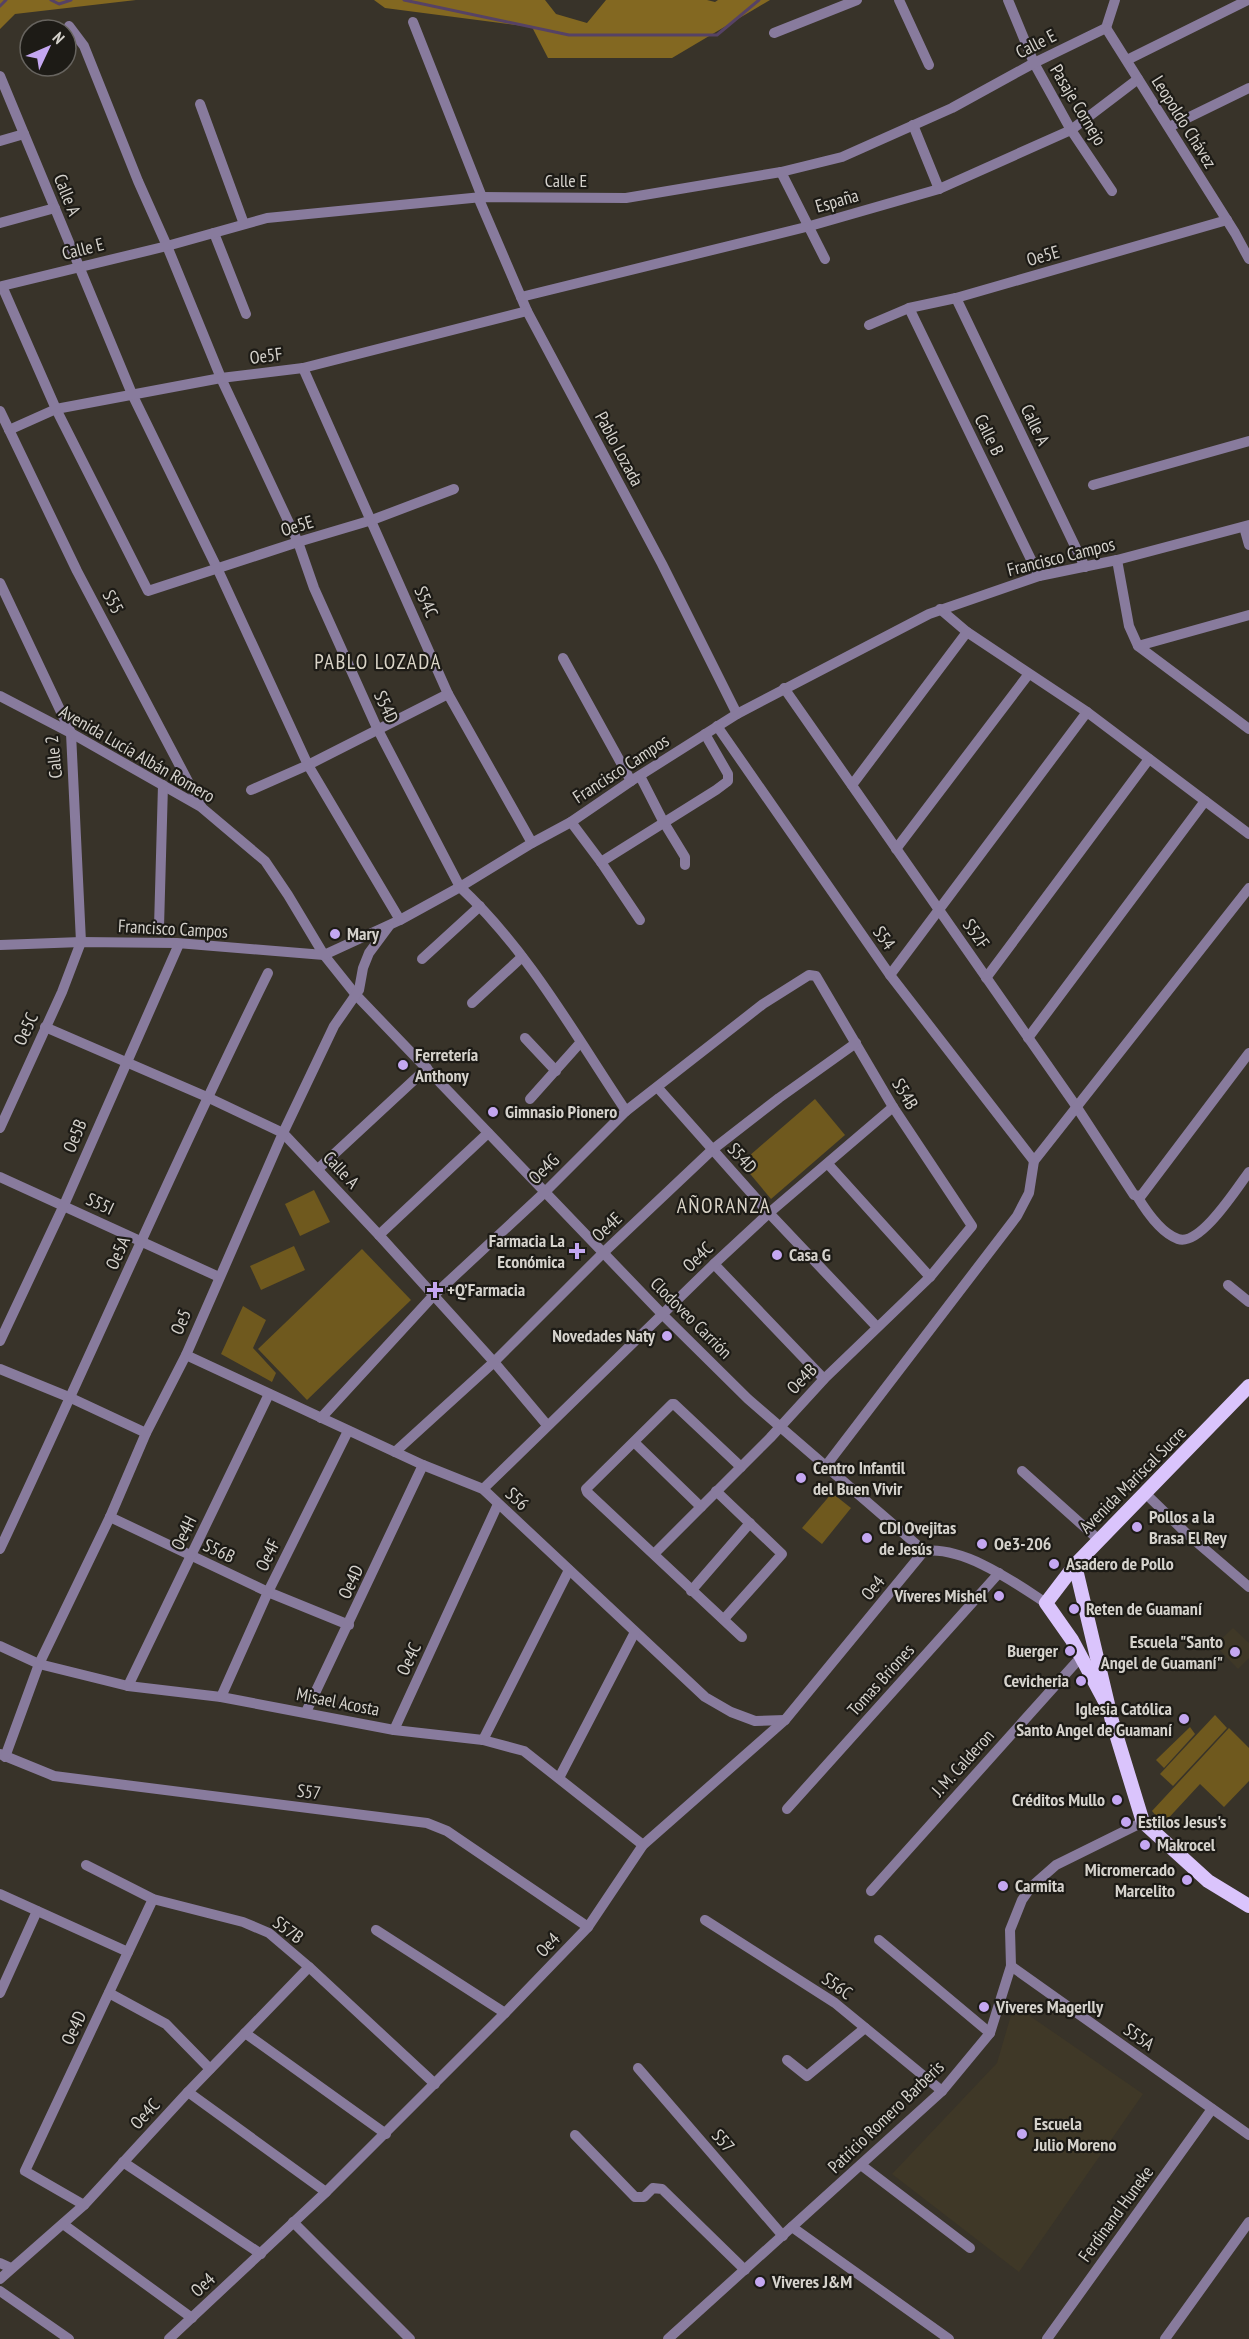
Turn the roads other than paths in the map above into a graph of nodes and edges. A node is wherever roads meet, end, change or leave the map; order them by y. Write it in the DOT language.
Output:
graph roads {
  1 [pos="857,0"];
  2 [pos="899,0"];
  3 [pos="1008,0"];
  4 [pos="1115,0"];
  5 [pos="1248,0"];
  6 [pos="413,22"];
  7 [pos="1106,28"];
  8 [pos="774,33"];
  9 [pos="78,38"];
  10 [pos="1127,60"];
  11 [pos="1034,63"];
  12 [pos="929,65"];
  13 [pos="0,76"];
  14 [pos="1138,79"];
  15 [pos="1249,88"];
  16 [pos="200,104"];
  17 [pos="913,125"];
  18 [pos="1169,127"];
  19 [pos="1071,129"];
  20 [pos="24,134"];
  21 [pos="0,141"];
  22 [pos="781,172"];
  23 [pos="939,189"];
  24 [pos="1112,191"];
  25 [pos="480,197"];
  26 [pos="55,208"];
  27 [pos="1227,220"];
  28 [pos="0,223"];
  29 [pos="244,224"];
  30 [pos="810,226"];
  31 [pos="214,233"];
  32 [pos="167,246"];
  33 [pos="1249,259"];
  34 [pos="825,260"];
  35 [pos="79,267"];
  36 [pos="521,297"];
  37 [pos="956,298"];
  38 [pos="909,308"];
  39 [pos="527,311"];
  40 [pos="246,314"];
  41 [pos="869,325"];
  42 [pos="303,368"];
  43 [pos="221,378"];
  44 [pos="132,394"];
  45 [pos="56,408"];
  46 [pos="0,411"];
  47 [pos="9,430"];
  48 [pos="1249,441"];
  49 [pos="1093,485"];
  50 [pos="454,489"];
  51 [pos="372,520"];
  52 [pos="1247,526"];
  53 [pos="298,542"];
  54 [pos="1249,545"];
  55 [pos="1117,560"];
  56 [pos="1085,567"];
  57 [pos="218,570"];
  58 [pos="1039,576"];
  59 [pos="0,583"];
  60 [pos="940,609"];
  61 [pos="1249,615"];
  62 [pos="967,632"];
  63 [pos="1138,646"];
  64 [pos="563,657"];
  65 [pos="1029,675"];
  66 [pos="784,688"];
  67 [pos="448,694"];
  68 [pos="0,696"];
  69 [pos="1087,712"];
  70 [pos="737,714"];
  71 [pos="717,726"];
  72 [pos="377,728"];
  73 [pos="1249,729"];
  74 [pos="71,733"];
  75 [pos="705,734"];
  76 [pos="1149,759"];
  77 [pos="308,765"];
  78 [pos="635,778"];
  79 [pos="163,785"];
  80 [pos="852,785"];
  81 [pos="251,790"];
  82 [pos="1205,801"];
  83 [pos="201,807"];
  84 [pos="663,821"];
  85 [pos="571,822"];
  86 [pos="1249,834"];
  87 [pos="532,843"];
  88 [pos="896,849"];
  89 [pos="601,862"];
  90 [pos="685,865"];
  91 [pos="460,887"];
  92 [pos="1249,888"];
  93 [pos="480,906"];
  94 [pos="939,910"];
  95 [pos="640,920"];
  96 [pos="396,922"];
  97 [pos="159,927"];
  98 [pos="81,942"];
  99 [pos="179,944"];
  100 [pos="0,945"];
  101 [pos="324,955"];
  102 [pos="522,957"];
  103 [pos="422,959"];
  104 [pos="268,973"];
  105 [pos="890,975"];
  106 [pos="816,976"];
  107 [pos="986,978"];
  108 [pos="356,994"];
  109 [pos="472,1003"];
  110 [pos="45,1027"];
  111 [pos="525,1038"];
  112 [pos="1028,1038"];
  113 [pos="580,1043"];
  114 [pos="856,1043"];
  115 [pos="1249,1053"];
  116 [pos="125,1062"];
  117 [pos="427,1068"];
  118 [pos="556,1071"];
  119 [pos="658,1088"];
  120 [pos="207,1097"];
  121 [pos="530,1099"];
  122 [pos="1076,1106"];
  123 [pos="893,1107"];
  124 [pos="626,1112"];
  125 [pos="0,1128"];
  126 [pos="283,1133"];
  127 [pos="488,1133"];
  128 [pos="712,1150"];
  129 [pos="1034,1161"];
  130 [pos="828,1164"];
  131 [pos="318,1169"];
  132 [pos="1249,1172"];
  133 [pos="0,1177"];
  134 [pos="545,1192"];
  135 [pos="1139,1196"];
  136 [pos="64,1205"];
  137 [pos="769,1213"];
  138 [pos="972,1226"];
  139 [pos="379,1235"];
  140 [pos="141,1242"];
  141 [pos="604,1252"];
  142 [pos="714,1264"];
  143 [pos="219,1277"];
  144 [pos="930,1277"];
  145 [pos="1228,1285"];
  146 [pos="433,1296"];
  147 [pos="1249,1302"];
  148 [pos="663,1315"];
  149 [pos="877,1327"];
  150 [pos="0,1341"];
  151 [pos="186,1355"];
  152 [pos="494,1362"];
  153 [pos="0,1369"];
  154 [pos="824,1379"];
  155 [pos="1249,1386"];
  156 [pos="269,1394"];
  157 [pos="71,1398"];
  158 [pos="321,1418"];
  159 [pos="547,1425"];
  160 [pos="779,1427"];
  161 [pos="348,1431"];
  162 [pos="146,1433"];
  163 [pos="635,1443"];
  164 [pos="395,1452"];
  165 [pos="423,1465"];
  166 [pos="741,1467"];
  167 [pos="825,1467"];
  168 [pos="1022,1472"];
  169 [pos="483,1489"];
  170 [pos="716,1491"];
  171 [pos="1144,1493"];
  172 [pos="498,1504"];
  173 [pos="701,1507"];
  174 [pos="110,1517"];
  175 [pos="750,1522"];
  176 [pos="1099,1540"];
  177 [pos="0,1548"];
  178 [pos="924,1551"];
  179 [pos="654,1554"];
  180 [pos="191,1556"];
  181 [pos="1075,1565"];
  182 [pos="569,1570"];
  183 [pos="999,1573"];
  184 [pos="1249,1587"];
  185 [pos="691,1591"];
  186 [pos="268,1592"];
  187 [pos="1046,1603"];
  188 [pos="724,1619"];
  189 [pos="349,1625"];
  190 [pos="1092,1630"];
  191 [pos="635,1632"];
  192 [pos="742,1637"];
  193 [pos="1072,1640"];
  194 [pos="0,1646"];
  195 [pos="1080,1658"];
  196 [pos="39,1664"];
  197 [pos="128,1686"];
  198 [pos="221,1697"];
  199 [pos="1110,1711"];
  200 [pos="306,1712"];
  201 [pos="785,1720"];
  202 [pos="394,1730"];
  203 [pos="483,1740"];
  204 [pos="2,1755"];
  205 [pos="559,1778"];
  206 [pos="787,1809"];
  207 [pos="1143,1822"];
  208 [pos="643,1845"];
  209 [pos="86,1865"];
  210 [pos="871,1891"];
  211 [pos="0,1894"];
  212 [pos="153,1899"];
  213 [pos="1247,1902"];
  214 [pos="37,1911"];
  215 [pos="705,1920"];
  216 [pos="588,1927"];
  217 [pos="376,1930"];
  218 [pos="879,1940"];
  219 [pos="128,1952"];
  220 [pos="1011,1966"];
  221 [pos="309,1967"];
  222 [pos="0,1993"];
  223 [pos="109,1993"];
  224 [pos="506,2013"];
  225 [pos="865,2028"];
  226 [pos="245,2033"];
  227 [pos="990,2033"];
  228 [pos="786,2060"];
  229 [pos="638,2068"];
  230 [pos="210,2069"];
  231 [pos="435,2084"];
  232 [pos="942,2091"];
  233 [pos="188,2092"];
  234 [pos="1212,2109"];
  235 [pos="386,2133"];
  236 [pos="575,2135"];
  237 [pos="1249,2135"];
  238 [pos="123,2162"];
  239 [pos="861,2165"];
  240 [pos="326,2192"];
  241 [pos="84,2205"];
  242 [pos="293,2222"];
  243 [pos="1249,2222"];
  244 [pos="63,2224"];
  245 [pos="792,2227"];
  246 [pos="783,2236"];
  247 [pos="970,2248"];
  248 [pos="261,2254"];
  249 [pos="0,2263"];
  250 [pos="11,2268"];
  251 [pos="745,2270"];
  252 [pos="0,2279"];
  253 [pos="0,2291"];
  254 [pos="192,2318"];
  255 [pos="944,2337"];
  256 [pos="69,2339"];
  257 [pos="169,2339"];
  258 [pos="410,2339"];
  259 [pos="668,2339"];
  260 [pos="1047,2339"];
  261 [pos="1165,2339"];
  1 -- 8 [label="street"];
  2 -- 12 [label="street"];
  3 -- 11 [label="street, Pasaje Cornejo"];
  4 -- 7 [label="street"];
  5 -- 10 [label="street"];
  6 -- 25 [label="street, Pablo Lozada"];
  7 -- 10 [label="street, Leopoldo Chávez"];
  7 -- 11 [label="street, Calle E"];
  9 -- 32 [label="street, S54D"];
  10 -- 14 [label="street, Leopoldo Chávez"];
  11 -- 17 [label="street, Calle E"];
  11 -- 19 [label="street, Pasaje Cornejo"];
  13 -- 20 [label="street, Calle A"];
  14 -- 18 [label="street, Leopoldo Chávez"];
  14 -- 19 [label="street, España"];
  15 -- 18 [label="street"];
  16 -- 29 [label="street"];
  17 -- 22 [label="street, Calle E"];
  17 -- 23 [label="street"];
  18 -- 27 [label="street, Leopoldo Chávez"];
  19 -- 23 [label="street, España"];
  19 -- 24 [label="street, Pasaje Cornejo"];
  20 -- 21 [label="street"];
  20 -- 26 [label="street, Calle A"];
  22 -- 25 [label="street, Calle E"];
  22 -- 30 [label="street"];
  23 -- 30 [label="street, España"];
  25 -- 29 [label="street, Calle E"];
  25 -- 36 [label="street, Pablo Lozada"];
  26 -- 28 [label="street"];
  26 -- 35 [label="street, Calle A"];
  27 -- 33 [label="street, Leopoldo Chávez"];
  27 -- 37 [label="street, Oe5E"];
  29 -- 31 [label="street, Calle E"];
  30 -- 34 [label="street"];
  30 -- 36 [label="street, España"];
  31 -- 32 [label="street, Calle E"];
  31 -- 40 [label="street"];
  32 -- 35 [label="street, Calle E"];
  32 -- 43 [label="street, S54D"];
  35 -- 44 [label="street, Calle A"];
  35 -- 45 [label="street, Calle E"];
  36 -- 39 [label="street, Pablo Lozada"];
  37 -- 38 [label="street, Oe5E"];
  37 -- 56 [label="street, Calle A"];
  38 -- 41 [label="street, Oe5E"];
  38 -- 58 [label="street, Calle B"];
  39 -- 42 [label="street, Oe5F"];
  39 -- 70 [label="street, Pablo Lozada"];
  42 -- 43 [label="street, Oe5F"];
  42 -- 51 [label="street, S54C"];
  43 -- 44 [label="street, Oe5F"];
  43 -- 53 [label="street, S54D"];
  44 -- 45 [label="street, Oe5F"];
  44 -- 57 [label="street"];
  45 -- 47 [label="street, Oe5F"];
  45 -- 57 [label="street, Oe5E"];
  46 -- 47 [label="street, S55"];
  47 -- 83 [label="street, S55"];
  48 -- 49 [label="street"];
  50 -- 51 [label="street, Oe5E"];
  51 -- 53 [label="street, Oe5E"];
  51 -- 67 [label="street, S54C"];
  52 -- 54 [label="street"];
  52 -- 55 [label="street, Francisco Campos"];
  53 -- 57 [label="street, Oe5E"];
  53 -- 72 [label="street, S54D"];
  55 -- 56 [label="street, Francisco Campos"];
  55 -- 63 [label="street"];
  56 -- 58 [label="street, Francisco Campos"];
  57 -- 77 [label="street"];
  58 -- 60 [label="street, Francisco Campos"];
  59 -- 74 [label="street, Calle 2"];
  60 -- 62 [label="street"];
  60 -- 66 [label="street, Francisco Campos"];
  61 -- 63 [label="street"];
  62 -- 65 [label="street"];
  62 -- 80 [label="street"];
  63 -- 73 [label="street"];
  64 -- 78 [label="street"];
  65 -- 69 [label="street"];
  65 -- 88 [label="street"];
  66 -- 70 [label="street, Francisco Campos"];
  66 -- 80 [label="street, S52F"];
  67 -- 72 [label="street"];
  67 -- 87 [label="street, S54C"];
  68 -- 74 [label="street, Avenida Lucía Albán Romero"];
  69 -- 76 [label="street"];
  69 -- 94 [label="street"];
  70 -- 71 [label="street, Francisco Campos"];
  71 -- 75 [label="street, Francisco Campos"];
  71 -- 105 [label="street, S54"];
  72 -- 77 [label="street"];
  72 -- 91 [label="street, S54D"];
  74 -- 79 [label="street, Avenida Lucía Albán Romero"];
  74 -- 98 [label="street, Calle 2"];
  75 -- 78 [label="street, Francisco Campos"];
  75 -- 84 [label="street"];
  76 -- 82 [label="street"];
  76 -- 107 [label="street"];
  77 -- 81 [label="street"];
  77 -- 96 [label="street"];
  78 -- 84 [label="street"];
  78 -- 85 [label="street, Francisco Campos"];
  79 -- 83 [label="street, Avenida Lucía Albán Romero"];
  79 -- 97 [label="street"];
  80 -- 88 [label="street, S52F"];
  82 -- 86 [label="street"];
  82 -- 112 [label="street"];
  83 -- 101 [label="street, Avenida Lucía Albán Romero"];
  84 -- 89 [label="street"];
  84 -- 90 [label="street"];
  85 -- 87 [label="street, Francisco Campos"];
  85 -- 89 [label="street"];
  87 -- 91 [label="street, Francisco Campos"];
  88 -- 94 [label="street, S52F"];
  89 -- 95 [label="street"];
  91 -- 93 [label="street, S54D"];
  91 -- 96 [label="street, Francisco Campos"];
  92 -- 122 [label="street"];
  93 -- 102 [label="street, S54D"];
  93 -- 103 [label="street"];
  94 -- 105 [label="street"];
  94 -- 107 [label="street, S52F"];
  96 -- 101 [label="street, Francisco Campos"];
  96 -- 108 [label="street, Oe5"];
  98 -- 99 [label="street, Francisco Campos"];
  98 -- 100 [label="street, Francisco Campos"];
  98 -- 110 [label="street, Oe5C"];
  99 -- 101 [label="street, Francisco Campos"];
  99 -- 116 [label="street, Oe5B"];
  101 -- 108 [label="street, Avenida Lucía Albán Romero"];
  102 -- 109 [label="street"];
  102 -- 113 [label="street, S54D"];
  104 -- 120 [label="street, Oe5A"];
  105 -- 129 [label="street, S54"];
  106 -- 114 [label="street, S54B"];
  106 -- 119 [label="street, Oe4G"];
  107 -- 112 [label="street, S52F"];
  108 -- 117 [label="street, Clodoveo Carrión"];
  108 -- 126 [label="street, Oe5"];
  110 -- 116 [label="street, Calle A"];
  110 -- 125 [label="street, Oe5C"];
  111 -- 118 [label="street"];
  112 -- 122 [label="street, S52F"];
  113 -- 118 [label="street"];
  113 -- 124 [label="street, S54D"];
  114 -- 123 [label="street, S54B"];
  114 -- 128 [label="street, Oe4E"];
  115 -- 135 [label="street"];
  116 -- 120 [label="street, Calle A"];
  116 -- 136 [label="street, Oe5B"];
  117 -- 127 [label="street, Clodoveo Carrión"];
  117 -- 131 [label="street"];
  118 -- 121 [label="street"];
  119 -- 124 [label="street, Oe4G"];
  119 -- 128 [label="street, S54D"];
  120 -- 126 [label="street, Calle A"];
  120 -- 140 [label="street, Oe5A"];
  122 -- 129 [label="street"];
  122 -- 135 [label="street, S52F"];
  123 -- 130 [label="street, Oe4C"];
  123 -- 138 [label="street, S54B"];
  124 -- 134 [label="street, Oe4G"];
  126 -- 131 [label="street, Calle A"];
  126 -- 143 [label="street, Oe5"];
  127 -- 134 [label="street, Clodoveo Carrión"];
  127 -- 139 [label="street"];
  128 -- 137 [label="street, S54D"];
  128 -- 141 [label="street, Oe4E"];
  129 -- 167 [label="street"];
  130 -- 137 [label="street, Oe4C"];
  130 -- 144 [label="street"];
  131 -- 139 [label="street, Calle A"];
  132 -- 135 [label="street, S52F"];
  133 -- 136 [label="street, S55I"];
  134 -- 141 [label="street, Clodoveo Carrión"];
  134 -- 146 [label="street, Oe4G"];
  136 -- 140 [label="street, S55I"];
  136 -- 150 [label="street, Oe5B"];
  137 -- 142 [label="street, Oe4C"];
  137 -- 149 [label="street, S54D"];
  138 -- 144 [label="street, Oe4B"];
  139 -- 146 [label="street, Calle A"];
  140 -- 143 [label="street, S55I"];
  140 -- 157 [label="street, Oe5A"];
  141 -- 148 [label="street, Clodoveo Carrión"];
  141 -- 152 [label="street, Oe4E"];
  142 -- 148 [label="street, Oe4C"];
  142 -- 154 [label="street"];
  143 -- 151 [label="street, Oe5"];
  144 -- 149 [label="street, Oe4B"];
  145 -- 147 [label="street"];
  146 -- 152 [label="street, Calle A"];
  146 -- 158 [label="street, Oe4G"];
  148 -- 159 [label="street, Oe4C"];
  148 -- 160 [label="street, Clodoveo Carrión"];
  149 -- 154 [label="street, Oe4B"];
  151 -- 156 [label="street, S56"];
  151 -- 162 [label="street, Oe5"];
  152 -- 159 [label="street, Calle A"];
  152 -- 164 [label="street, Oe4E"];
  153 -- 157 [label="street"];
  154 -- 160 [label="street, Oe4B"];
  155 -- 171 [label="main road, Avenida Mariscal Sucre"];
  156 -- 158 [label="street, S56"];
  156 -- 180 [label="street, Oe4H"];
  157 -- 162 [label="street"];
  157 -- 177 [label="street, Oe5A"];
  158 -- 161 [label="street, S56"];
  159 -- 169 [label="street, Oe4C"];
  160 -- 166 [label="street, Oe4B"];
  160 -- 167 [label="street, Clodoveo Carrión"];
  161 -- 164 [label="street, S56"];
  161 -- 186 [label="street, Oe4F"];
  162 -- 174 [label="street, Oe5"];
  163 -- 166 [label="street"];
  163 -- 173 [label="street"];
  163 -- 179 [label="street"];
  164 -- 165 [label="street, S56"];
  165 -- 169 [label="street, S56"];
  165 -- 189 [label="street, Oe4D"];
  166 -- 170 [label="street, Oe4B"];
  167 -- 178 [label="street, Clodoveo Carrión"];
  168 -- 176 [label="street"];
  169 -- 172 [label="street, S56"];
  170 -- 173 [label="street, Oe4B"];
  170 -- 175 [label="street"];
  171 -- 176 [label="main road, Avenida Mariscal Sucre"];
  171 -- 184 [label="street"];
  172 -- 182 [label="street, S56"];
  172 -- 202 [label="street, Oe4C"];
  173 -- 179 [label="street, Oe4B"];
  174 -- 180 [label="street, S56B"];
  174 -- 196 [label="street, Oe5"];
  175 -- 185 [label="street"];
  175 -- 188 [label="street"];
  176 -- 181 [label="main road, Avenida Mariscal Sucre"];
  178 -- 183 [label="street"];
  178 -- 201 [label="street, Oe4"];
  179 -- 185 [label="street"];
  180 -- 186 [label="street, S56B"];
  180 -- 197 [label="street, Oe4H"];
  181 -- 187 [label="main road, Avenida Mariscal Sucre"];
  181 -- 190 [label="main road"];
  182 -- 191 [label="street, S56"];
  182 -- 203 [label="street"];
  183 -- 187 [label="street"];
  183 -- 206 [label="street, Tomas Briones"];
  185 -- 188 [label="street"];
  186 -- 189 [label="street, S56B"];
  186 -- 198 [label="street, Oe4F"];
  187 -- 193 [label="main road"];
  188 -- 192 [label="street"];
  189 -- 200 [label="street, Oe4D"];
  190 -- 193 [label="main road"];
  190 -- 199 [label="main road"];
  191 -- 201 [label="street, S56"];
  191 -- 205 [label="street"];
  193 -- 195 [label="main road"];
  194 -- 196 [label="street, Misael Acosta"];
  195 -- 199 [label="main road"];
  195 -- 210 [label="street, J. M. Calderon"];
  196 -- 197 [label="street, Misael Acosta"];
  196 -- 204 [label="street, Oe5"];
  197 -- 198 [label="street, Misael Acosta"];
  198 -- 200 [label="street, Misael Acosta"];
  199 -- 207 [label="main road"];
  200 -- 202 [label="street, Misael Acosta"];
  201 -- 208 [label="street, Oe4"];
  202 -- 203 [label="street, Misael Acosta"];
  203 -- 205 [label="street, Misael Acosta"];
  204 -- 216 [label="street, S57"];
  205 -- 208 [label="street, Misael Acosta"];
  207 -- 213 [label="main road"];
  207 -- 220 [label="street, Patricio Romero Barberis"];
  208 -- 216 [label="street, Oe4"];
  209 -- 212 [label="street, S57B"];
  211 -- 214 [label="street"];
  212 -- 219 [label="street, Oe4D"];
  212 -- 221 [label="street, S57B"];
  214 -- 219 [label="street"];
  214 -- 222 [label="street"];
  215 -- 225 [label="street, S56C"];
  216 -- 224 [label="street, Oe4"];
  217 -- 224 [label="street"];
  218 -- 227 [label="street"];
  219 -- 223 [label="street, Oe4D"];
  220 -- 227 [label="street, Patricio Romero Barberis"];
  220 -- 234 [label="street, S55A"];
  221 -- 226 [label="street, Oe4C"];
  221 -- 231 [label="street, S57B"];
  223 -- 230 [label="street"];
  223 -- 241 [label="street, Oe4D"];
  224 -- 231 [label="street, Oe4"];
  225 -- 228 [label="street"];
  225 -- 232 [label="street, S56C"];
  226 -- 230 [label="street, Oe4C"];
  226 -- 235 [label="street"];
  227 -- 232 [label="street, Patricio Romero Barberis"];
  229 -- 246 [label="street, S57"];
  230 -- 233 [label="street, Oe4C"];
  231 -- 235 [label="street, Oe4"];
  232 -- 239 [label="street, Patricio Romero Barberis"];
  233 -- 238 [label="street, Oe4C"];
  233 -- 240 [label="street"];
  234 -- 237 [label="street, S55A"];
  234 -- 260 [label="street, Ferdinand Huneke"];
  235 -- 240 [label="street, Oe4"];
  236 -- 251 [label="street"];
  238 -- 241 [label="street, Oe4C"];
  238 -- 248 [label="street"];
  239 -- 245 [label="street, Patricio Romero Barberis"];
  239 -- 247 [label="street"];
  240 -- 242 [label="street, Oe4"];
  241 -- 244 [label="street, Oe4C"];
  242 -- 248 [label="street, Oe4"];
  242 -- 258 [label="street"];
  243 -- 261 [label="street"];
  244 -- 250 [label="street, Oe4C"];
  244 -- 254 [label="street"];
  245 -- 246 [label="street, Patricio Romero Barberis"];
  245 -- 255 [label="street"];
  246 -- 251 [label="street, Patricio Romero Barberis"];
  248 -- 254 [label="street, Oe4"];
  249 -- 250 [label="street"];
  250 -- 252 [label="street, Oe4C"];
  251 -- 259 [label="street, Patricio Romero Barberis"];
  253 -- 256 [label="street"];
  254 -- 257 [label="street, Oe4"];
}
